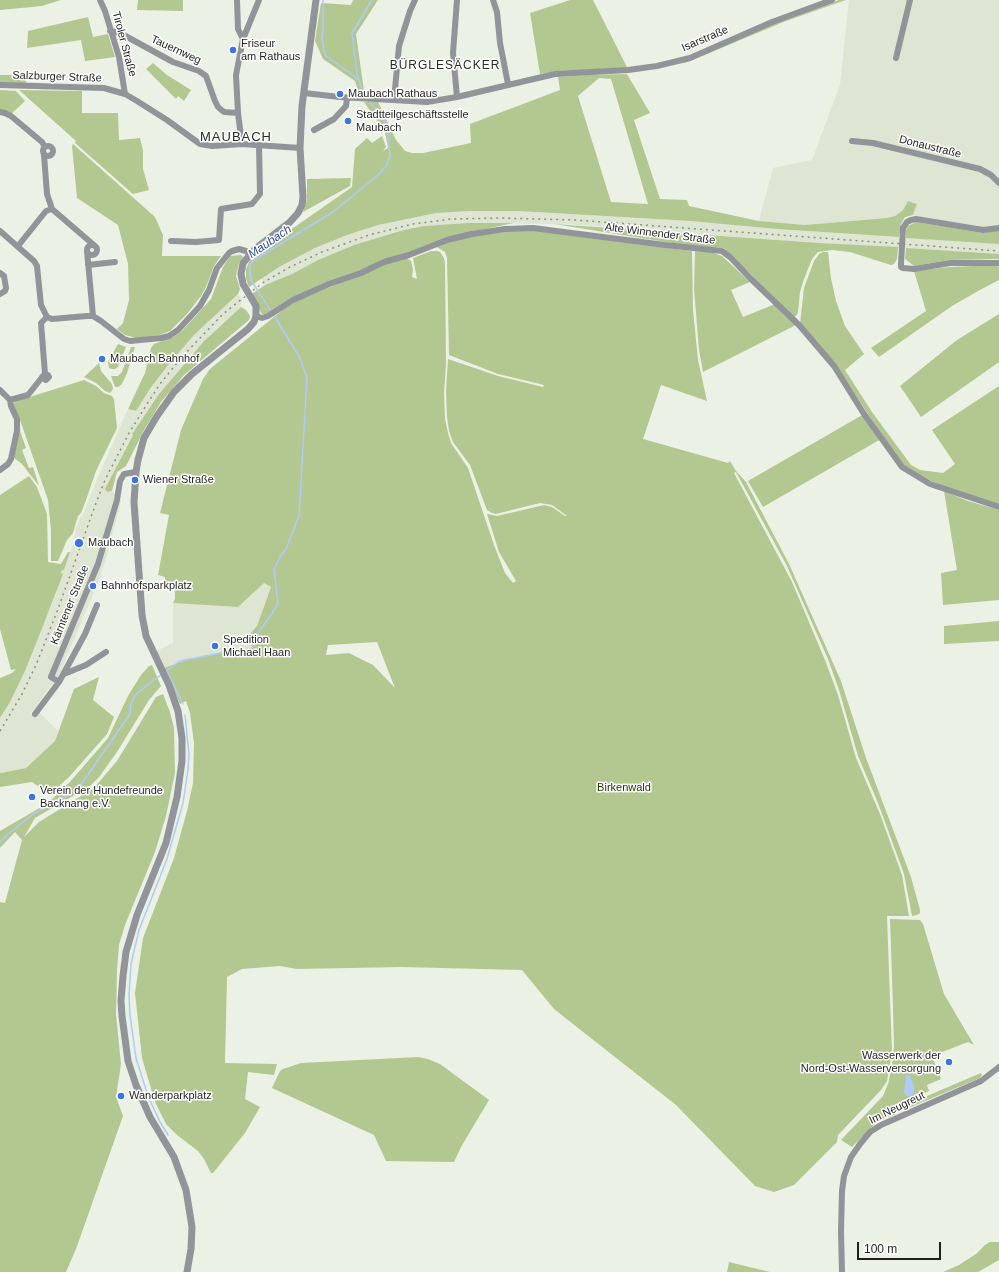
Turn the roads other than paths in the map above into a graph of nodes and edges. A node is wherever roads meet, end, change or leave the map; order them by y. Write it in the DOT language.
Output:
graph roads {
  1 [pos="100,0"];
  2 [pos="237,0"];
  3 [pos="259,0"];
  4 [pos="316,0"];
  5 [pos="415,0"];
  6 [pos="457,0"];
  7 [pos="493,0"];
  8 [pos="832,0"];
  9 [pos="910,0"];
  10 [pos="110,31"];
  11 [pos="243,39"];
  12 [pos="896,58"];
  13 [pos="508,84"];
  14 [pos="0,86"];
  15 [pos="304,93"];
  16 [pos="125,94"];
  17 [pos="457,97"];
  18 [pos="347,98"];
  19 [pos="394,100"];
  20 [pos="0,112"];
  21 [pos="238,113"];
  22 [pos="314,130"];
  23 [pos="852,141"];
  24 [pos="242,144"];
  25 [pos="259,145"];
  26 [pos="300,148"];
  27 [pos="999,183"];
  28 [pos="52,209"];
  29 [pos="999,228"];
  30 [pos="0,231"];
  31 [pos="171,241"];
  32 [pos="18,246"];
  33 [pos="250,254"];
  34 [pos="115,262"];
  35 [pos="999,263"];
  36 [pos="88,265"];
  37 [pos="0,273"];
  38 [pos="0,294"];
  39 [pos="93,316"];
  40 [pos="256,316"];
  41 [pos="47,317"];
  42 [pos="0,390"];
  43 [pos="10,400"];
  44 [pos="0,470"];
  45 [pos="136,472"];
  46 [pos="999,507"];
  47 [pos="97,605"];
  48 [pos="106,652"];
  49 [pos="64,674"];
  50 [pos="59,682"];
  51 [pos="35,714"];
  52 [pos="999,1067"];
  53 [pos="187,1272"];
  54 [pos="842,1272"];
  1 -- 10 [label="street, Tiroler Straße"];
  2 -- 11 [label="street"];
  3 -- 11 [label="street"];
  4 -- 15 [label="street"];
  5 -- 19 [label="street"];
  6 -- 17 [label="street"];
  7 -- 13 [label="street"];
  8 -- 13 [label="street, Isarstraße"];
  9 -- 12 [label="street"];
  10 -- 16 [label="street, Tiroler Straße"];
  10 -- 21 [label="street, Tauernweg"];
  11 -- 21 [label="street"];
  13 -- 17 [label="street, Isarstraße"];
  14 -- 16 [label="street, Salzburger Straße"];
  15 -- 18 [label="street, Isarstraße"];
  15 -- 26 [label="street"];
  16 -- 24 [label="street, Salzburger Straße"];
  17 -- 19 [label="street, Isarstraße"];
  18 -- 19 [label="street, Isarstraße"];
  18 -- 22 [label="street"];
  20 -- 28 [label="street"];
  21 -- 24 [label="street"];
  23 -- 27 [label="street, Donaustraße"];
  24 -- 25 [label="street"];
  25 -- 26 [label="street"];
  25 -- 31 [label="street"];
  26 -- 33 [label="street"];
  28 -- 32 [label="street"];
  28 -- 36 [label="street"];
  29 -- 35 [label="street"];
  30 -- 32 [label="street"];
  32 -- 41 [label="street"];
  33 -- 39 [label="street"];
  33 -- 40 [label="street"];
  34 -- 36 [label="street"];
  36 -- 39 [label="street"];
  37 -- 38 [label="street"];
  39 -- 41 [label="street"];
  40 -- 45 [label="street"];
  40 -- 46 [label="street, Alte Winnender Straße"];
  41 -- 43 [label="street"];
  42 -- 43 [label="street"];
  43 -- 44 [label="street"];
  45 -- 50 [label="street, Kärntener Straße"];
  45 -- 53 [label="street"];
  47 -- 49 [label="street, Kärntener Straße"];
  48 -- 49 [label="street"];
  49 -- 50 [label="street, Kärntener Straße"];
  50 -- 51 [label="street, Kärntener Straße"];
  52 -- 54 [label="street, Im Neugreut"];
}
